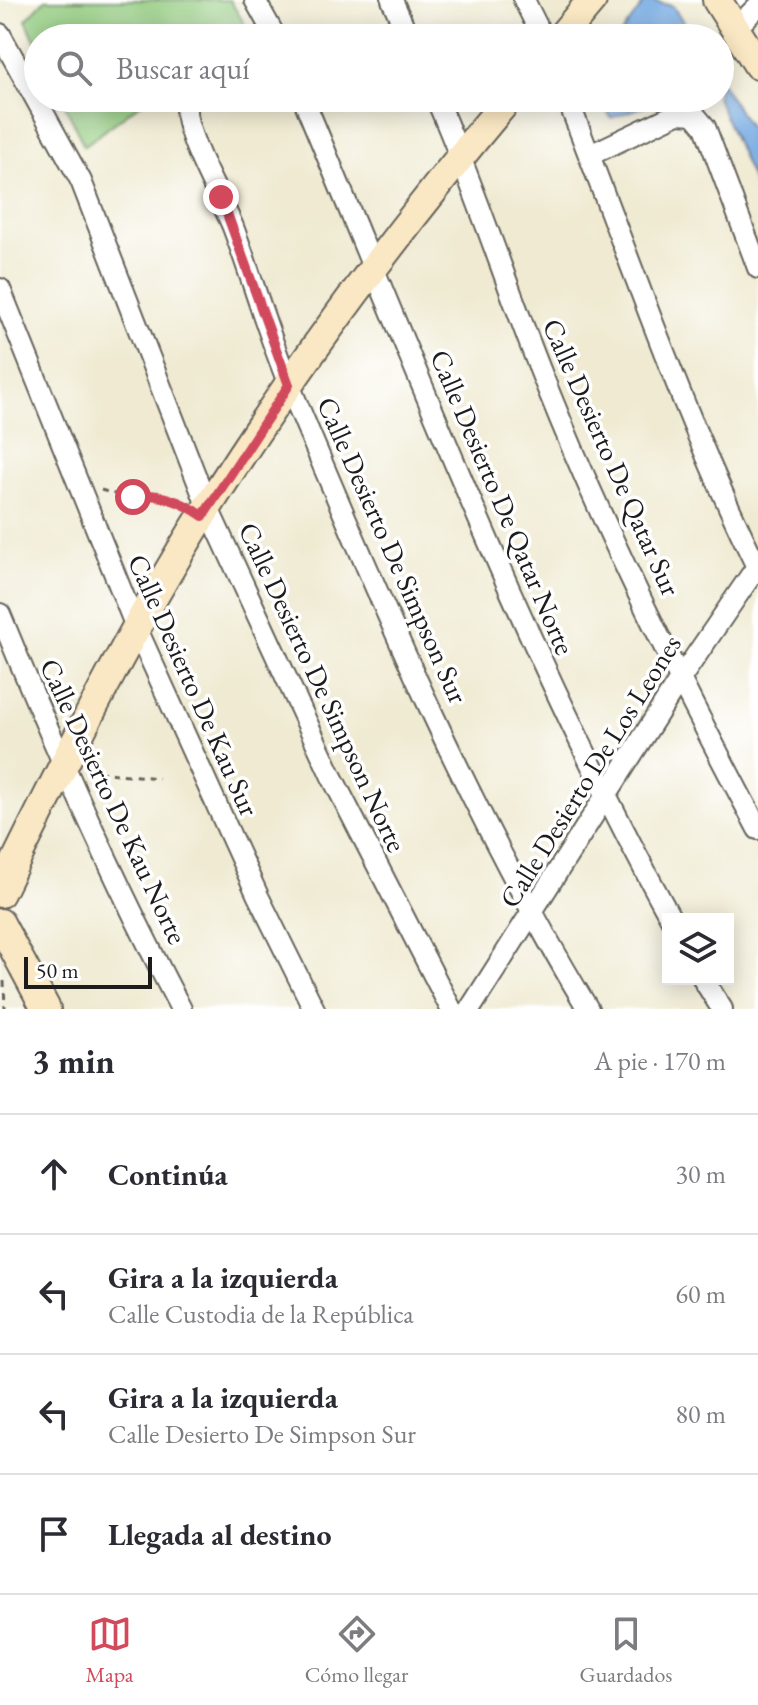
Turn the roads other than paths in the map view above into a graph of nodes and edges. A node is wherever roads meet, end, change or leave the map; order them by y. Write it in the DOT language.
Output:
graph roads {
  1 [pos="255,0"];
  2 [pos="392,0"];
  3 [pos="524,0"];
  4 [pos="592,0"];
  5 [pos="717,0"];
  6 [pos="758,6"];
  7 [pos="267,24"];
  8 [pos="403,24"];
  9 [pos="536,24"];
  10 [pos="572,24"];
  11 [pos="732,24"];
  12 [pos="735,29"];
  13 [pos="0,34"];
  14 [pos="758,65"];
  15 [pos="24,78"];
  16 [pos="43,112"];
  17 [pos="186,112"];
  18 [pos="309,112"];
  19 [pos="442,112"];
  20 [pos="497,112"];
  21 [pos="573,112"];
  22 [pos="590,155"];
  23 [pos="461,156"];
  24 [pos="374,268"];
  25 [pos="758,268"];
  26 [pos="0,289"];
  27 [pos="289,385"];
  28 [pos="205,512"];
  29 [pos="758,567"];
  30 [pos="0,614"];
  31 [pos="136,627"];
  32 [pos="680,679"];
  33 [pos="65,773"];
  34 [pos="604,798"];
  35 [pos="758,829"];
  36 [pos="0,893"];
  37 [pos="668,913"];
  38 [pos="531,916"];
  39 [pos="0,923"];
  40 [pos="707,985"];
  41 [pos="46,1009"];
  42 [pos="181,1009"];
  43 [pos="314,1009"];
  44 [pos="451,1009"];
  45 [pos="470,1009"];
  46 [pos="588,1009"];
  47 [pos="722,1009"];
  1 -- 7 [label="street"];
  2 -- 8 [label="street"];
  3 -- 9 [label="street"];
  4 -- 10 [label="main road"];
  5 -- 11 [label="main road"];
  6 -- 12 [label="street"];
  12 -- 14 [label="main road"];
  13 -- 15 [label="street, Calle Desierto De Simpson Norte"];
  16 -- 28 [label="street, Calle Desierto De Simpson Norte"];
  17 -- 27 [label="street, Calle Desierto De Simpson Sur"];
  18 -- 24 [label="street, Calle Desierto De Qatar Norte"];
  19 -- 23 [label="street, Calle Desierto De Qatar Sur"];
  20 -- 23 [label="main road"];
  21 -- 22 [label="street"];
  22 -- 25 [label="street"];
  22 -- 29 [label="street"];
  23 -- 24 [label="main road"];
  23 -- 32 [label="street, Calle Desierto De Qatar Sur"];
  24 -- 27 [label="main road"];
  24 -- 34 [label="street, Calle Desierto De Qatar Norte"];
  26 -- 31 [label="street, Calle Desierto De Kau Sur"];
  27 -- 28 [label="main road"];
  27 -- 38 [label="street, Calle Desierto De Simpson Sur"];
  28 -- 31 [label="main road"];
  28 -- 44 [label="street, Calle Desierto De Simpson Norte"];
  29 -- 32 [label="street, Calle Desierto De Los Leones"];
  30 -- 33 [label="street, Calle Desierto De Kau Norte"];
  31 -- 33 [label="main road"];
  31 -- 43 [label="street, Calle Desierto De Kau Sur"];
  32 -- 34 [label="street, Calle Desierto De Los Leones"];
  32 -- 35 [label="street, Calle Desierto De Qatar Sur"];
  33 -- 36 [label="main road"];
  33 -- 42 [label="street, Calle Desierto De Kau Norte"];
  34 -- 37 [label="street, Calle Desierto De Qatar Norte"];
  34 -- 38 [label="street, Calle Desierto De Los Leones"];
  38 -- 45 [label="street, Calle Desierto De Los Leones"];
  38 -- 46 [label="street, Calle Desierto De Simpson Sur"];
  39 -- 41 [label="main road"];
  40 -- 47 [label="street"];
}
